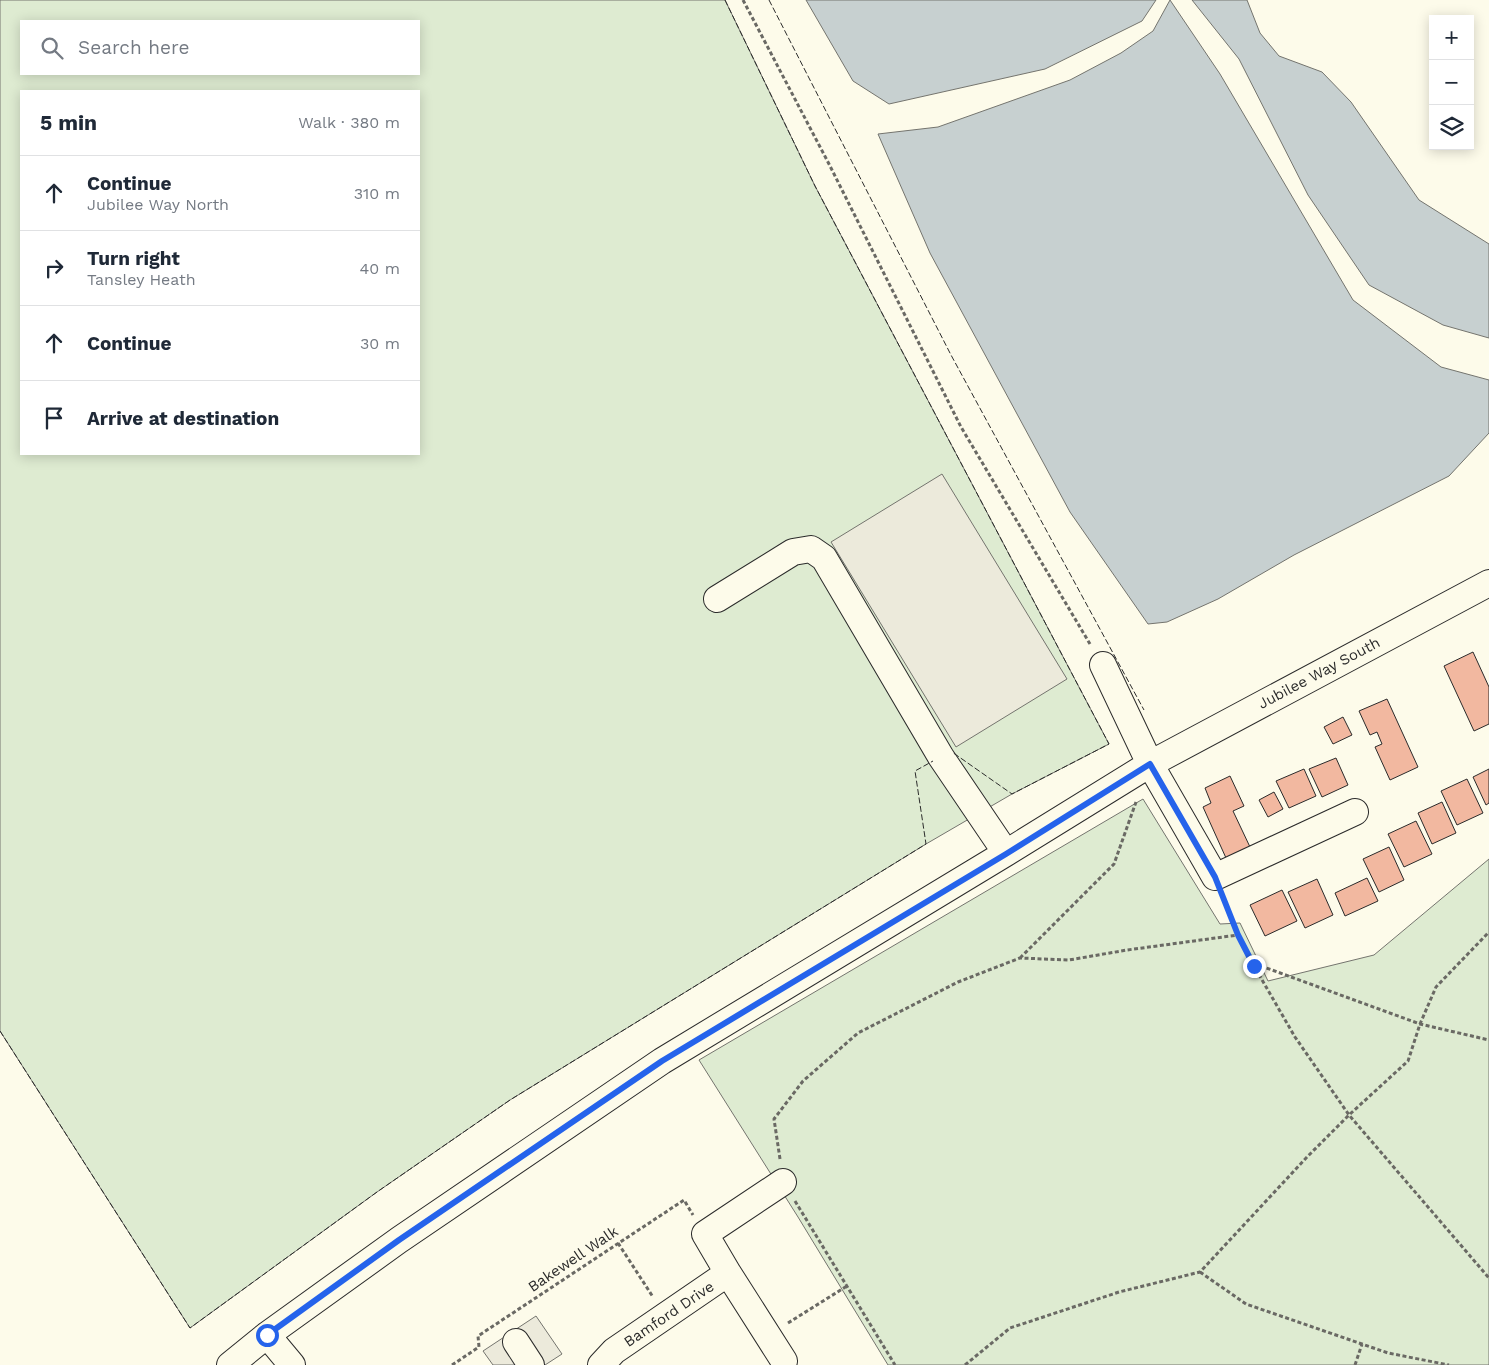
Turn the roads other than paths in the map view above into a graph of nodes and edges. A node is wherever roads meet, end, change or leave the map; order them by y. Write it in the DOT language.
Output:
graph roads {
  1 [pos="1489,583"];
  2 [pos="717,599"];
  3 [pos="1103,665"];
  4 [pos="1150,764"];
  5 [pos="1355,812"];
  6 [pos="1006,854"];
  7 [pos="783,1182"];
  8 [pos="728,1273"];
  9 [pos="267,1335"];
  10 [pos="516,1342"];
  11 [pos="784,1361"];
  12 [pos="230,1365"];
  13 [pos="292,1365"];
  14 [pos="531,1365"];
  15 [pos="601,1365"];
  1 -- 4 [label="street, Jubilee Way South"];
  2 -- 6 [label="street"];
  3 -- 4 [label="street"];
  4 -- 5 [label="street"];
  4 -- 6 [label="street, Jubilee Way South"];
  6 -- 9 [label="street, Jubilee Way South"];
  7 -- 8 [label="street"];
  8 -- 11 [label="street, Bamford Drive"];
  8 -- 15 [label="street, Bamford Drive"];
  9 -- 12 [label="street, Jubilee Way South"];
  9 -- 13 [label="street"];
  10 -- 14 [label="street"];
}
